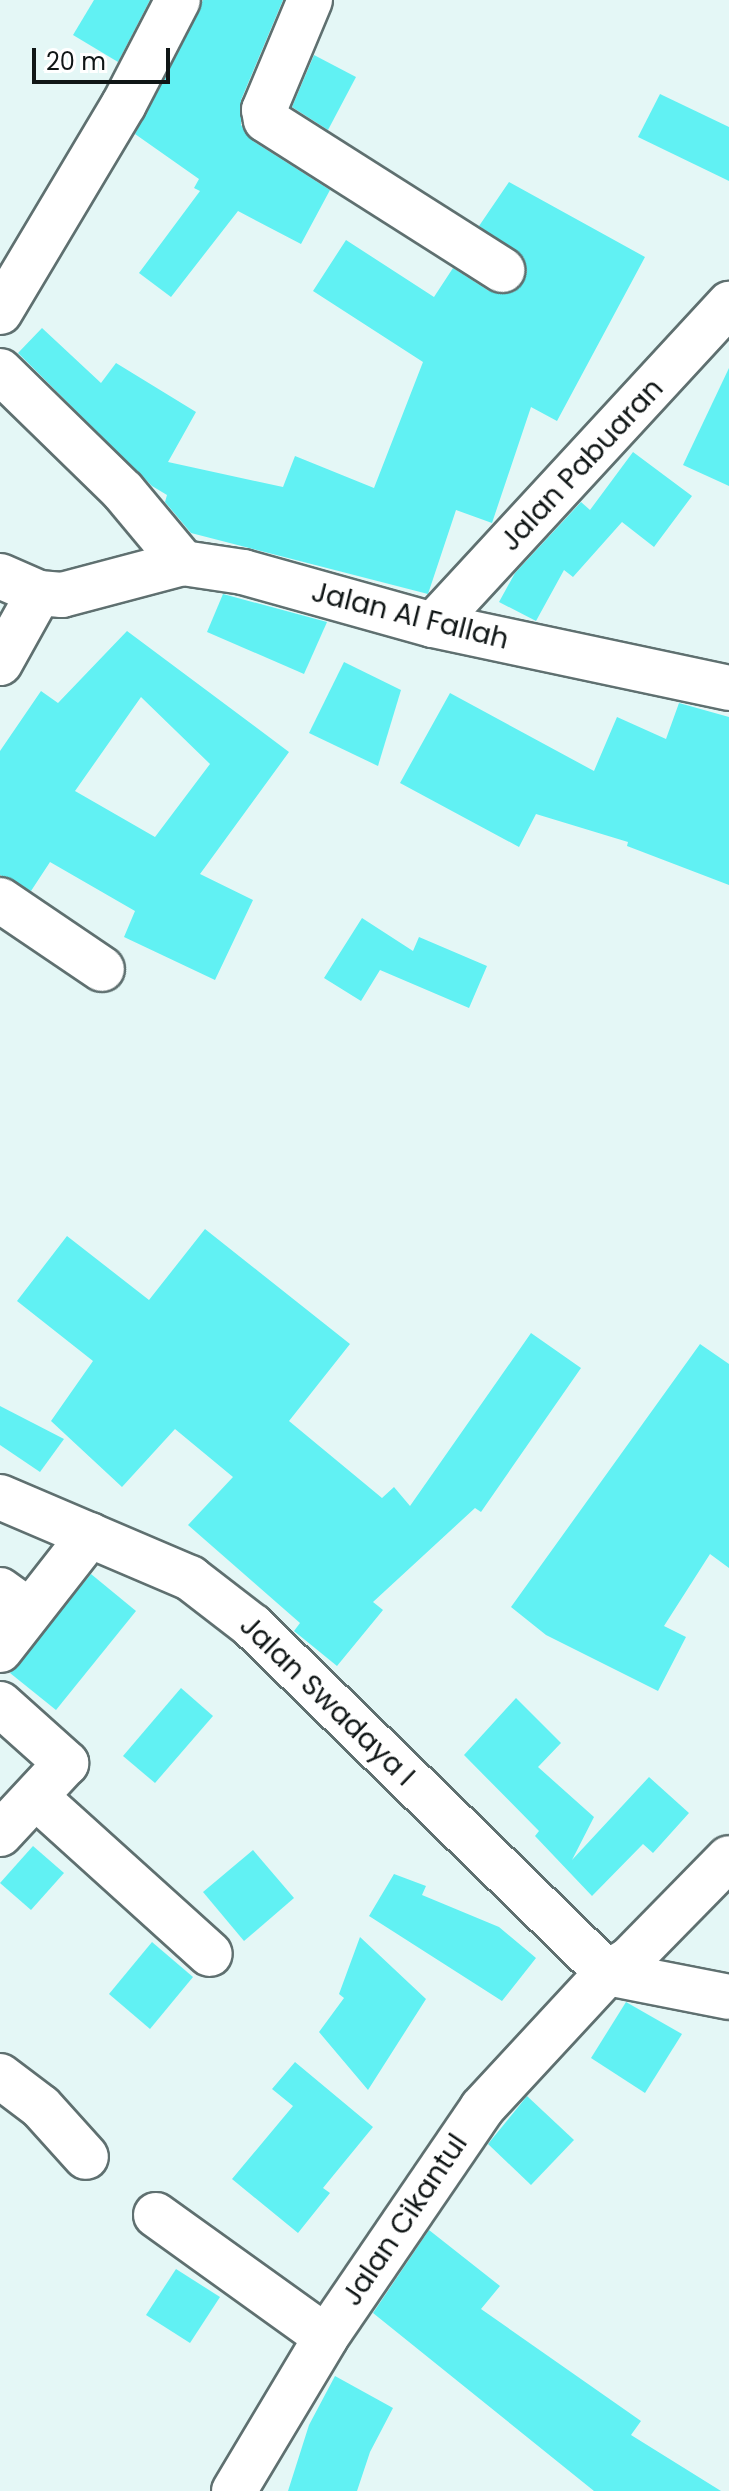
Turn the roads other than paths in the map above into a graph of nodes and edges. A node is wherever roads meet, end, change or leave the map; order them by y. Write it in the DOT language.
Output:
graph roads {
  1 [pos="178,0"];
  2 [pos="310,0"];
  3 [pos="502,270"];
  4 [pos="729,304"];
  5 [pos="0,312"];
  6 [pos="0,371"];
  7 [pos="167,566"];
  8 [pos="0,576"];
  9 [pos="39,593"];
  10 [pos="433,625"];
  11 [pos="0,663"];
  12 [pos="729,688"];
  13 [pos="0,900"];
  14 [pos="102,969"];
  15 [pos="0,1497"];
  16 [pos="90,1535"];
  17 [pos="14,1600"];
  18 [pos="0,1650"];
  19 [pos="0,1704"];
  20 [pos="36,1797"];
  21 [pos="0,1834"];
  22 [pos="729,1858"];
  23 [pos="210,1954"];
  24 [pos="607,1973"];
  25 [pos="729,1997"];
  26 [pos="0,2076"];
  27 [pos="86,2157"];
  28 [pos="156,2215"];
  29 [pos="326,2337"];
  30 [pos="234,2491"];
  1 -- 5 [label="street"];
  2 -- 3 [label="street"];
  4 -- 10 [label="street, Jalan Pabuaran"];
  6 -- 7 [label="street"];
  7 -- 9 [label="street, Jalan Al Fallah"];
  7 -- 10 [label="street, Jalan Al Fallah"];
  8 -- 9 [label="street"];
  9 -- 11 [label="street"];
  10 -- 12 [label="street, Jalan Al Fallah"];
  13 -- 14 [label="street"];
  15 -- 16 [label="street, Jalan Swadaya I"];
  16 -- 17 [label="street"];
  16 -- 24 [label="street, Jalan Swadaya I"];
  17 -- 18 [label="street"];
  19 -- 20 [label="street"];
  20 -- 21 [label="street"];
  20 -- 23 [label="street"];
  22 -- 24 [label="street, Jalan Cikantul"];
  24 -- 25 [label="street"];
  24 -- 29 [label="street, Jalan Cikantul"];
  26 -- 27 [label="street"];
  28 -- 29 [label="street"];
  29 -- 30 [label="street, Jalan Cikantul"];
}
